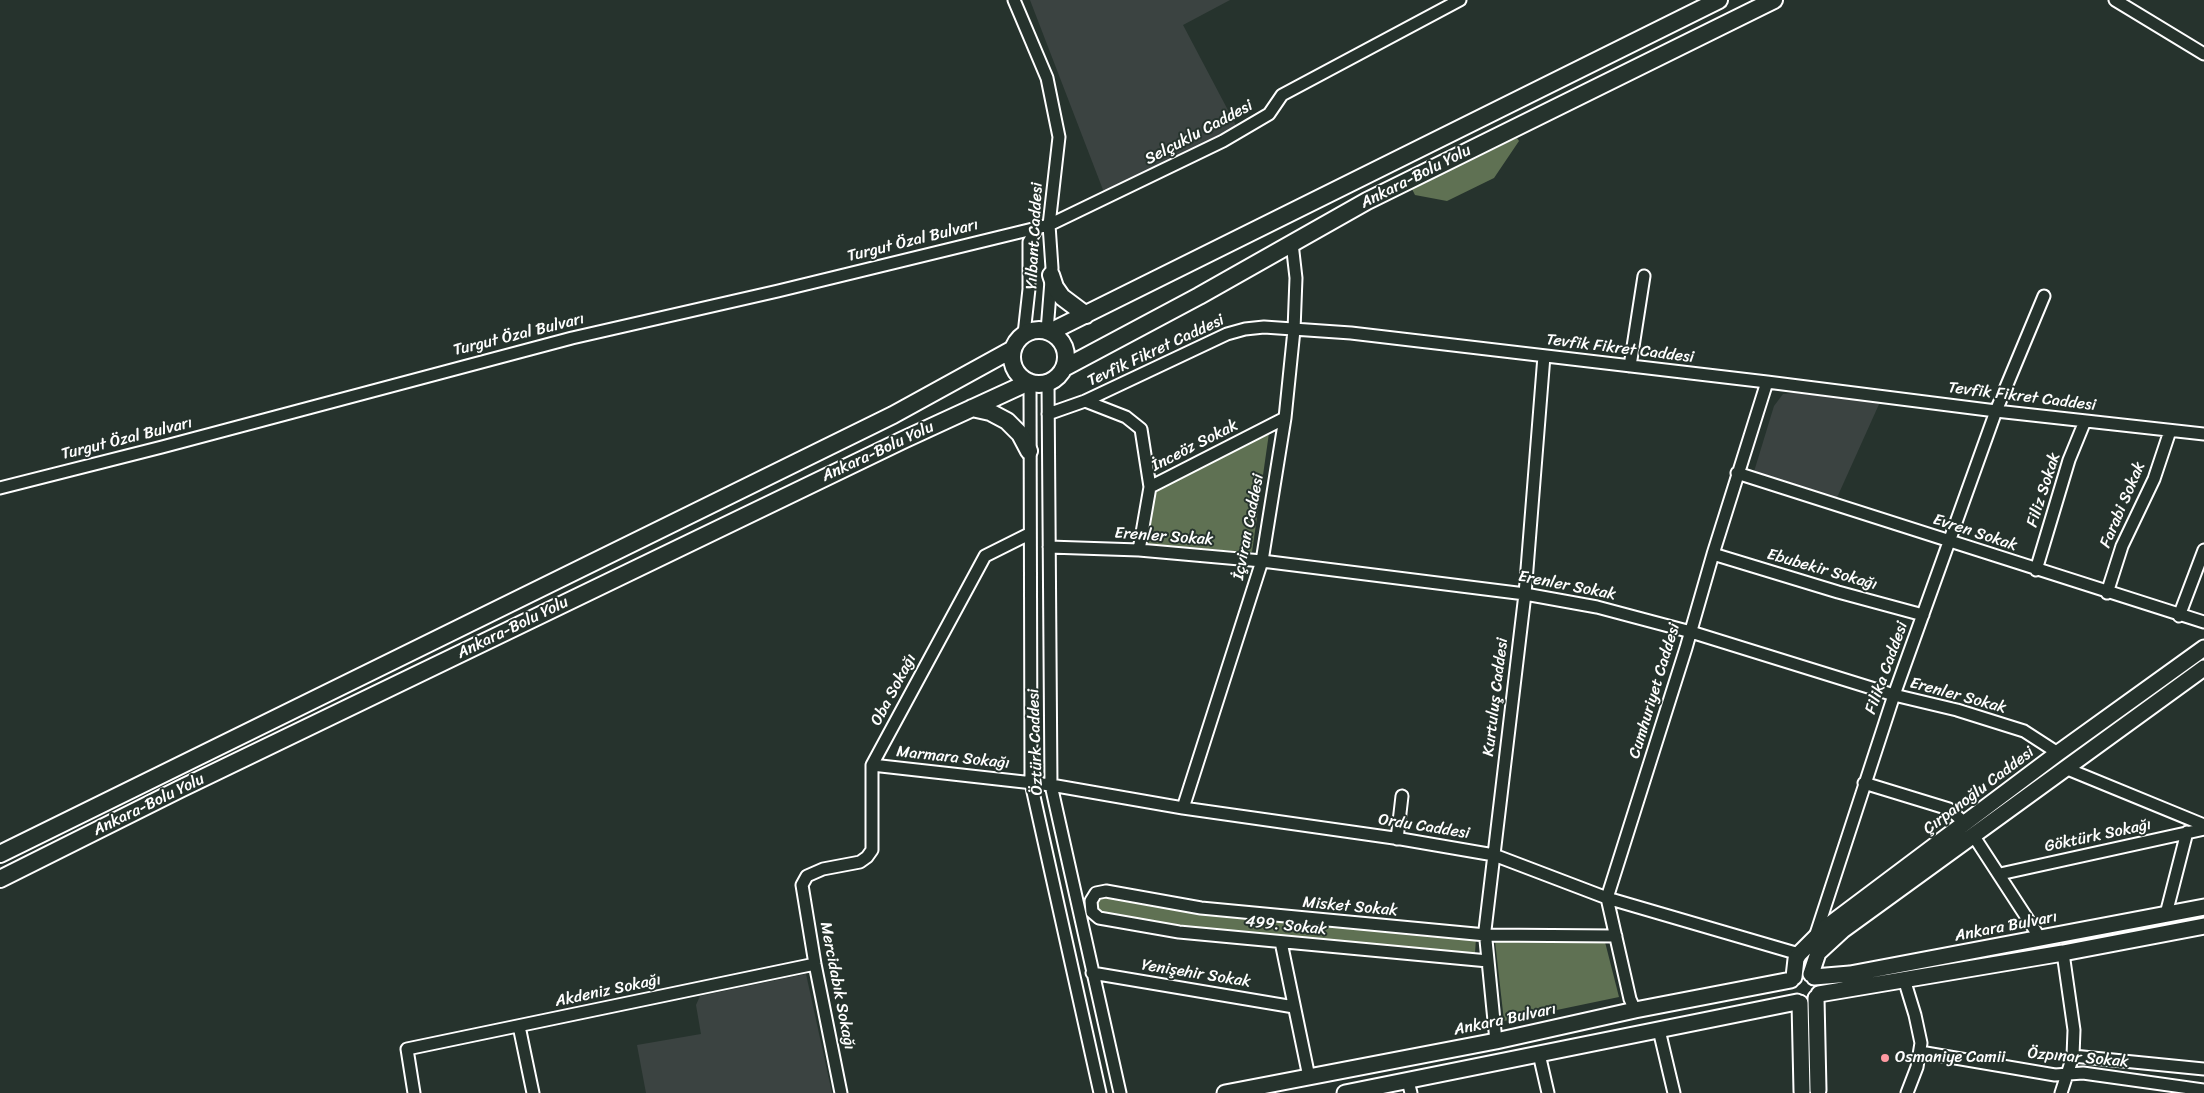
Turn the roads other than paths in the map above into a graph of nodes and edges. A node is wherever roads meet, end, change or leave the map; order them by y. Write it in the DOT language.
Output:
graph roads {
  1 [pos="1014,0"];
  2 [pos="1460,0"];
  3 [pos="1719,0"];
  4 [pos="1774,0"];
  5 [pos="2114,0"];
  6 [pos="2204,54"];
  7 [pos="1049,225"];
  8 [pos="1037,228"];
  9 [pos="1292,243"];
  10 [pos="1052,275"];
  11 [pos="1644,276"];
  12 [pos="2044,296"];
  13 [pos="1086,315"];
  14 [pos="1294,330"];
  15 [pos="1049,332"];
  16 [pos="1024,334"];
  17 [pos="1013,349"];
  18 [pos="1544,356"];
  19 [pos="1630,366"];
  20 [pos="1064,368"];
  21 [pos="1029,382"];
  22 [pos="1048,382"];
  23 [pos="1767,382"];
  24 [pos="1085,401"];
  25 [pos="972,408"];
  26 [pos="1996,411"];
  27 [pos="1048,414"];
  28 [pos="1285,418"];
  29 [pos="2085,421"];
  30 [pos="2170,431"];
  31 [pos="2204,434"];
  32 [pos="1029,451"];
  33 [pos="1737,473"];
  34 [pos="1150,486"];
  35 [pos="0,488"];
  36 [pos="1030,534"];
  37 [pos="1950,541"];
  38 [pos="1049,547"];
  39 [pos="1139,550"];
  40 [pos="2204,550"];
  41 [pos="1713,554"];
  42 [pos="1262,561"];
  43 [pos="2036,570"];
  44 [pos="2107,593"];
  45 [pos="1525,594"];
  46 [pos="1923,614"];
  47 [pos="2179,616"];
  48 [pos="2204,622"];
  49 [pos="1691,632"];
  50 [pos="2204,648"];
  51 [pos="2204,668"];
  52 [pos="1894,695"];
  53 [pos="2058,753"];
  54 [pos="872,766"];
  55 [pos="2065,768"];
  56 [pos="1031,783"];
  57 [pos="1864,783"];
  58 [pos="1050,785"];
  59 [pos="1402,796"];
  60 [pos="1183,808"];
  61 [pos="2204,825"];
  62 [pos="2204,829"];
  63 [pos="1969,830"];
  64 [pos="2187,832"];
  65 [pos="1397,838"];
  66 [pos="0,854"];
  67 [pos="1494,855"];
  68 [pos="2000,874"];
  69 [pos="0,879"];
  70 [pos="802,886"];
  71 [pos="1607,898"];
  72 [pos="1090,904"];
  73 [pos="2204,907"];
  74 [pos="2166,914"];
  75 [pos="2204,926"];
  76 [pos="1486,935"];
  77 [pos="1616,936"];
  78 [pos="1814,938"];
  79 [pos="2040,938"];
  80 [pos="1281,942"];
  81 [pos="2063,953"];
  82 [pos="1799,954"];
  83 [pos="1488,961"];
  84 [pos="815,964"];
  85 [pos="1092,974"];
  86 [pos="1813,976"];
  87 [pos="1793,978"];
  88 [pos="1904,979"];
  89 [pos="1817,996"];
  90 [pos="1799,1003"];
  91 [pos="1294,1007"];
  92 [pos="1635,1010"];
  93 [pos="519,1026"];
  94 [pos="1659,1030"];
  95 [pos="1496,1040"];
  96 [pos="1920,1052"];
  97 [pos="1539,1054"];
  98 [pos="2073,1056"];
  99 [pos="2204,1071"];
  100 [pos="2069,1073"];
  101 [pos="1309,1077"];
  102 [pos="1409,1087"];
  103 [pos="2196,1090"];
  104 [pos="1801,1092"];
  105 [pos="1819,1092"];
  106 [pos="414,1093"];
  107 [pos="533,1093"];
  108 [pos="842,1093"];
  109 [pos="1100,1093"];
  110 [pos="1120,1093"];
  111 [pos="1225,1093"];
  112 [pos="1345,1093"];
  113 [pos="1548,1093"];
  114 [pos="1674,1093"];
  115 [pos="1907,1093"];
  116 [pos="2061,1093"];
  1 -- 7 [label="street, Yılbant Caddesi"];
  2 -- 7 [label="street, Selçuklu Caddesi"];
  3 -- 13 [label="highway, Ankara-Bolu Yolu"];
  4 -- 9 [label="highway, Ankara-Bolu Yolu"];
  5 -- 6 [label="street"];
  7 -- 8 [label="street, Turgut Özal Bulvarı"];
  7 -- 10 [label="street, Yılbant Caddesi"];
  8 -- 16 [label="street, Yılbant Caddesi"];
  8 -- 35 [label="street, Turgut Özal Bulvarı"];
  9 -- 14 [label="street, İçviran Caddesi"];
  9 -- 20 [label="highway, Ankara-Bolu Yolu"];
  10 -- 13 [label="highway"];
  10 -- 15 [label="street, Yılbant Caddesi"];
  11 -- 19 [label="street"];
  12 -- 26 [label="street, Filika Caddesi"];
  13 -- 15 [label="highway, Ankara-Bolu Yolu"];
  14 -- 18 [label="street, Tevfik Fikret Caddesi"];
  14 -- 24 [label="street, Tevfik Fikret Caddesi"];
  14 -- 28 [label="street, İçviran Caddesi"];
  15 -- 16 [label="highway"];
  15 -- 20 [label="highway"];
  16 -- 17 [label="highway"];
  17 -- 21 [label="highway"];
  17 -- 66 [label="highway, Ankara-Bolu Yolu"];
  18 -- 19 [label="street, Tevfik Fikret Caddesi"];
  18 -- 45 [label="street, Kurtuluş Caddesi"];
  19 -- 23 [label="street, Tevfik Fikret Caddesi"];
  20 -- 22 [label="highway"];
  21 -- 22 [label="highway"];
  21 -- 25 [label="highway, Ankara-Bolu Yolu"];
  21 -- 32 [label="street, Öztürk Caddesi"];
  22 -- 27 [label="street, Öztürk Caddesi"];
  23 -- 26 [label="street, Tevfik Fikret Caddesi"];
  23 -- 33 [label="street, Cumhuriyet Caddesi"];
  24 -- 27 [label="street, Tevfik Fikret Caddesi"];
  24 -- 34 [label="street"];
  25 -- 32 [label="highway"];
  25 -- 69 [label="highway, Ankara-Bolu Yolu"];
  26 -- 29 [label="street, Tevfik Fikret Caddesi"];
  26 -- 37 [label="street, Filika Caddesi"];
  27 -- 38 [label="street, Öztürk Caddesi"];
  28 -- 34 [label="street, İnceöz Sokak"];
  28 -- 42 [label="street, İçviran Caddesi"];
  29 -- 30 [label="street, Tevfik Fikret Caddesi"];
  29 -- 43 [label="street, Filiz Sokak"];
  30 -- 31 [label="street, Tevfik Fikret Caddesi"];
  30 -- 44 [label="street, Farabi Sokak"];
  32 -- 36 [label="street, Öztürk Caddesi"];
  33 -- 37 [label="street, Evren Sokak"];
  33 -- 41 [label="street, Cumhuriyet Caddesi"];
  34 -- 39 [label="street, İnceöz Sokak"];
  36 -- 54 [label="street, Oba Sokağı"];
  36 -- 56 [label="street, Öztürk Caddesi"];
  37 -- 43 [label="street, Evren Sokak"];
  37 -- 46 [label="street, Filika Caddesi"];
  38 -- 39 [label="street, Erenler Sokak"];
  38 -- 58 [label="street, Öztürk Caddesi"];
  39 -- 42 [label="street, Erenler Sokak"];
  40 -- 47 [label="street"];
  41 -- 46 [label="street, Ebubekir Sokağı"];
  41 -- 49 [label="street, Cumhuriyet Caddesi"];
  42 -- 45 [label="street, Erenler Sokak"];
  42 -- 60 [label="street, İçviran Caddesi"];
  43 -- 44 [label="street, Evren Sokak"];
  44 -- 47 [label="street, Evren Sokak"];
  45 -- 49 [label="street, Erenler Sokak"];
  45 -- 67 [label="street, Kurtuluş Caddesi"];
  46 -- 52 [label="street, Filika Caddesi"];
  47 -- 48 [label="street, Evren Sokak"];
  49 -- 52 [label="street, Erenler Sokak"];
  49 -- 71 [label="street, Cumhuriyet Caddesi"];
  50 -- 53 [label="main road, Çırpanoğlu Caddesi"];
  51 -- 55 [label="main road, Çırpanoğlu Caddesi"];
  52 -- 53 [label="street, Erenler Sokak"];
  52 -- 57 [label="street, Filika Caddesi"];
  53 -- 63 [label="main road, Çırpanoğlu Caddesi"];
  54 -- 56 [label="street, Marmara Sokağı"];
  54 -- 70 [label="street, Oba Sokağı"];
  55 -- 61 [label="street"];
  55 -- 63 [label="main road, Çırpanoğlu Caddesi"];
  56 -- 58 [label="street, Ordu Caddesi"];
  56 -- 109 [label="street, Öztürk Caddesi"];
  57 -- 63 [label="street"];
  57 -- 78 [label="street, Filika Caddesi"];
  58 -- 60 [label="street, Ordu Caddesi"];
  58 -- 85 [label="street, Öztürk Caddesi"];
  59 -- 65 [label="street"];
  60 -- 65 [label="street, Ordu Caddesi"];
  62 -- 64 [label="street, Göktürk Sokağı"];
  63 -- 68 [label="street"];
  63 -- 78 [label="main road, Çırpanoğlu Caddesi"];
  63 -- 86 [label="main road, Çırpanoğlu Caddesi"];
  64 -- 68 [label="street, Göktürk Sokağı"];
  64 -- 74 [label="street"];
  65 -- 67 [label="street, Ordu Caddesi"];
  67 -- 71 [label="street, Ordu Caddesi"];
  67 -- 76 [label="street, Kurtuluş Caddesi"];
  68 -- 79 [label="street"];
  70 -- 84 [label="street, Mercidabık Sokağı"];
  71 -- 77 [label="street"];
  71 -- 82 [label="street, Ordu Caddesi"];
  72 -- 76 [label="street, Misket Sokak"];
  72 -- 80 [label="street, 499. Sokak"];
  73 -- 74 [label="main road, Ankara Bulvarı"];
  74 -- 79 [label="main road, Ankara Bulvarı"];
  75 -- 81 [label="main road, Ankara Bulvarı"];
  76 -- 77 [label="street, Misket Sokak"];
  76 -- 83 [label="street, Kurtuluş Caddesi"];
  77 -- 92 [label="street"];
  78 -- 82 [label="main road, Çırpanoğlu Caddesi"];
  79 -- 86 [label="main road, Ankara Bulvarı"];
  80 -- 83 [label="street, 499. Sokak"];
  80 -- 91 [label="street"];
  81 -- 88 [label="main road, Ankara Bulvarı"];
  81 -- 98 [label="street"];
  82 -- 87 [label="main road"];
  83 -- 95 [label="street, Kurtuluş Caddesi"];
  84 -- 93 [label="street, Akdeniz Sokağı"];
  84 -- 108 [label="street, Mercidabık Sokağı"];
  85 -- 91 [label="street, Yenişehir Sokak"];
  85 -- 110 [label="street, Öztürk Caddesi"];
  86 -- 87 [label="main road, Ankara Bulvarı"];
  86 -- 89 [label="main road"];
  87 -- 90 [label="main road"];
  87 -- 92 [label="main road, Ankara Bulvarı"];
  88 -- 89 [label="main road, Ankara Bulvarı"];
  88 -- 96 [label="street"];
  89 -- 90 [label="main road, Ankara Bulvarı"];
  89 -- 105 [label="main road"];
  90 -- 94 [label="main road, Ankara Bulvarı"];
  90 -- 104 [label="main road"];
  91 -- 101 [label="street"];
  92 -- 95 [label="main road, Ankara Bulvarı"];
  93 -- 106 [label="street, Akdeniz Sokağı"];
  93 -- 107 [label="street"];
  94 -- 97 [label="main road, Ankara Bulvarı"];
  94 -- 114 [label="street"];
  95 -- 101 [label="main road, Ankara Bulvarı"];
  96 -- 100 [label="street, Özpınar Sokak"];
  96 -- 115 [label="street"];
  97 -- 102 [label="main road, Ankara Bulvarı"];
  97 -- 113 [label="street"];
  98 -- 99 [label="street"];
  98 -- 100 [label="street"];
  99 -- 103 [label="street"];
  100 -- 103 [label="street, Özpınar Sokak"];
  100 -- 116 [label="street"];
  101 -- 111 [label="main road, Ankara Bulvarı"];
  102 -- 112 [label="main road, Ankara Bulvarı"];
  104 -- 105 [label="main road"];
}
